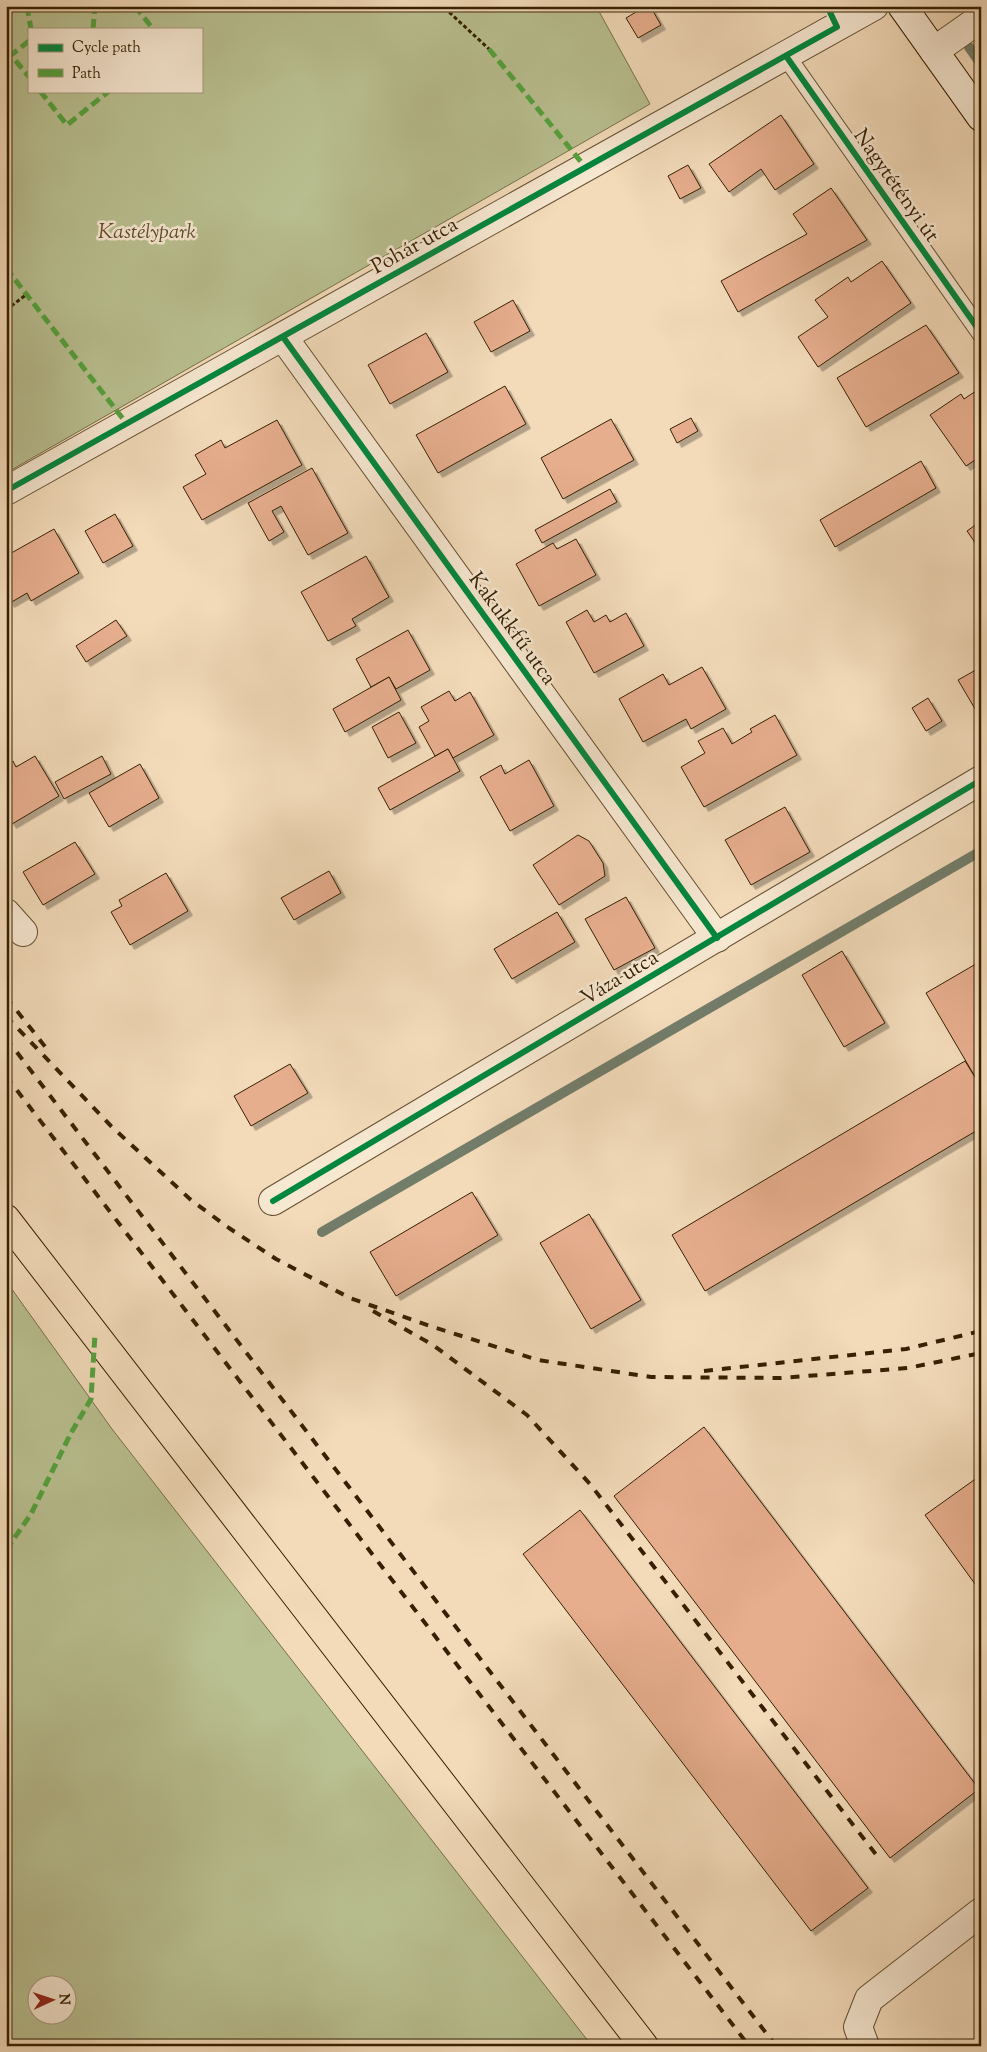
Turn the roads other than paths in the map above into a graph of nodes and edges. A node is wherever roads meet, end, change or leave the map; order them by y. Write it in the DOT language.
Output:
graph roads {
  1 [pos="874,6"];
  2 [pos="902,6"];
  3 [pos="981,18"];
  4 [pos="934,51"];
  5 [pos="786,56"];
  6 [pos="981,117"];
  7 [pos="981,333"];
  8 [pos="283,337"];
  9 [pos="6,491"];
  10 [pos="981,780"];
  11 [pos="717,938"];
  12 [pos="273,1201"];
  13 [pos="6,1219"];
  14 [pos="981,1912"];
  15 [pos="862,2036"];
  16 [pos="644,2046"];
  1 -- 5 [label="street, Pohár utca"];
  2 -- 4 [label="street"];
  3 -- 4 [label="street"];
  4 -- 6 [label="street"];
  5 -- 7 [label="lane, Nagytétényi út"];
  5 -- 8 [label="street, Pohár utca"];
  8 -- 9 [label="street, Pohár utca"];
  8 -- 11 [label="street, Kakukkfű utca"];
  10 -- 11 [label="street, Váza utca"];
  11 -- 12 [label="street, Váza utca"];
  13 -- 16 [label="main road"];
  14 -- 15 [label="street"];
}
